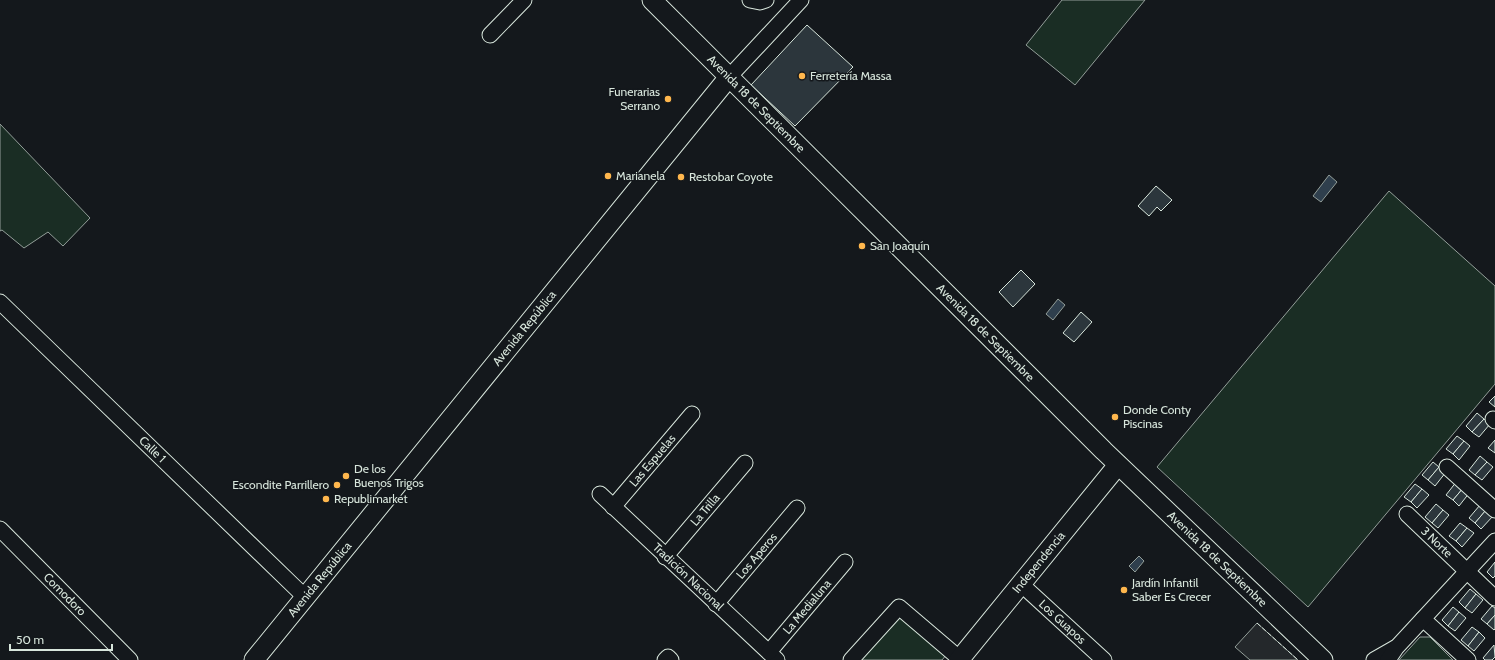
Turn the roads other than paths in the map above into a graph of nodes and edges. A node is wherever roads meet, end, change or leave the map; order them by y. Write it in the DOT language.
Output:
graph roads {
  1 [pos="524,0"];
  2 [pos="652,0"];
  3 [pos="750,0"];
  4 [pos="766,0"];
  5 [pos="801,0"];
  6 [pos="490,35"];
  7 [pos="729,77"];
  8 [pos="0,302"];
  9 [pos="692,414"];
  10 [pos="744,463"];
  11 [pos="1118,465"];
  12 [pos="1447,467"];
  13 [pos="600,494"];
  14 [pos="613,507"];
  15 [pos="797,508"];
  16 [pos="1495,510"];
  17 [pos="1408,514"];
  18 [pos="0,529"];
  19 [pos="1495,541"];
  20 [pos="665,557"];
  21 [pos="845,562"];
  22 [pos="1467,571"];
  23 [pos="1021,584"];
  24 [pos="305,597"];
  25 [pos="1495,598"];
  26 [pos="716,604"];
  27 [pos="1423,619"];
  28 [pos="1396,648"];
  29 [pos="773,656"];
  30 [pos="959,659"];
  31 [pos="130,660"];
  32 [pos="254,660"];
  33 [pos="665,660"];
  34 [pos="671,660"];
  35 [pos="851,660"];
  36 [pos="1104,660"];
  37 [pos="1323,660"];
  38 [pos="1374,660"];
  39 [pos="1388,660"];
  40 [pos="1468,660"];
  1 -- 6 [label="street"];
  2 -- 7 [label="main road, Avenida 18 de Septiembre"];
  3 -- 4 [label="street"];
  5 -- 7 [label="street, Avenida República"];
  7 -- 11 [label="main road, Avenida 18 de Septiembre"];
  7 -- 24 [label="main road, Avenida República"];
  8 -- 24 [label="street, Calle 1"];
  9 -- 14 [label="street, Las Espuelas"];
  10 -- 20 [label="street, La Trilla"];
  11 -- 23 [label="main road, Independencia"];
  11 -- 37 [label="main road, Avenida 18 de Septiembre"];
  12 -- 16 [label="street"];
  13 -- 14 [label="street, Tradición Nacional"];
  14 -- 20 [label="street, Tradición Nacional"];
  15 -- 26 [label="street, Los Aperos"];
  17 -- 22 [label="street, 3 Norte"];
  18 -- 31 [label="street, Comodoro"];
  19 -- 22 [label="street"];
  20 -- 26 [label="street, Tradición Nacional"];
  21 -- 29 [label="street, La Medialuna"];
  22 -- 25 [label="street, 3 Norte"];
  22 -- 27 [label="street"];
  23 -- 30 [label="main road, Independencia"];
  23 -- 36 [label="street, Los Guapos"];
  24 -- 32 [label="main road, Avenida República"];
  26 -- 29 [label="street, Tradición Nacional"];
  27 -- 28 [label="street"];
  27 -- 40 [label="street"];
  28 -- 38 [label="street"];
  28 -- 39 [label="street"];
  30 -- 35 [label="street"];
  33 -- 34 [label="street"];
}
